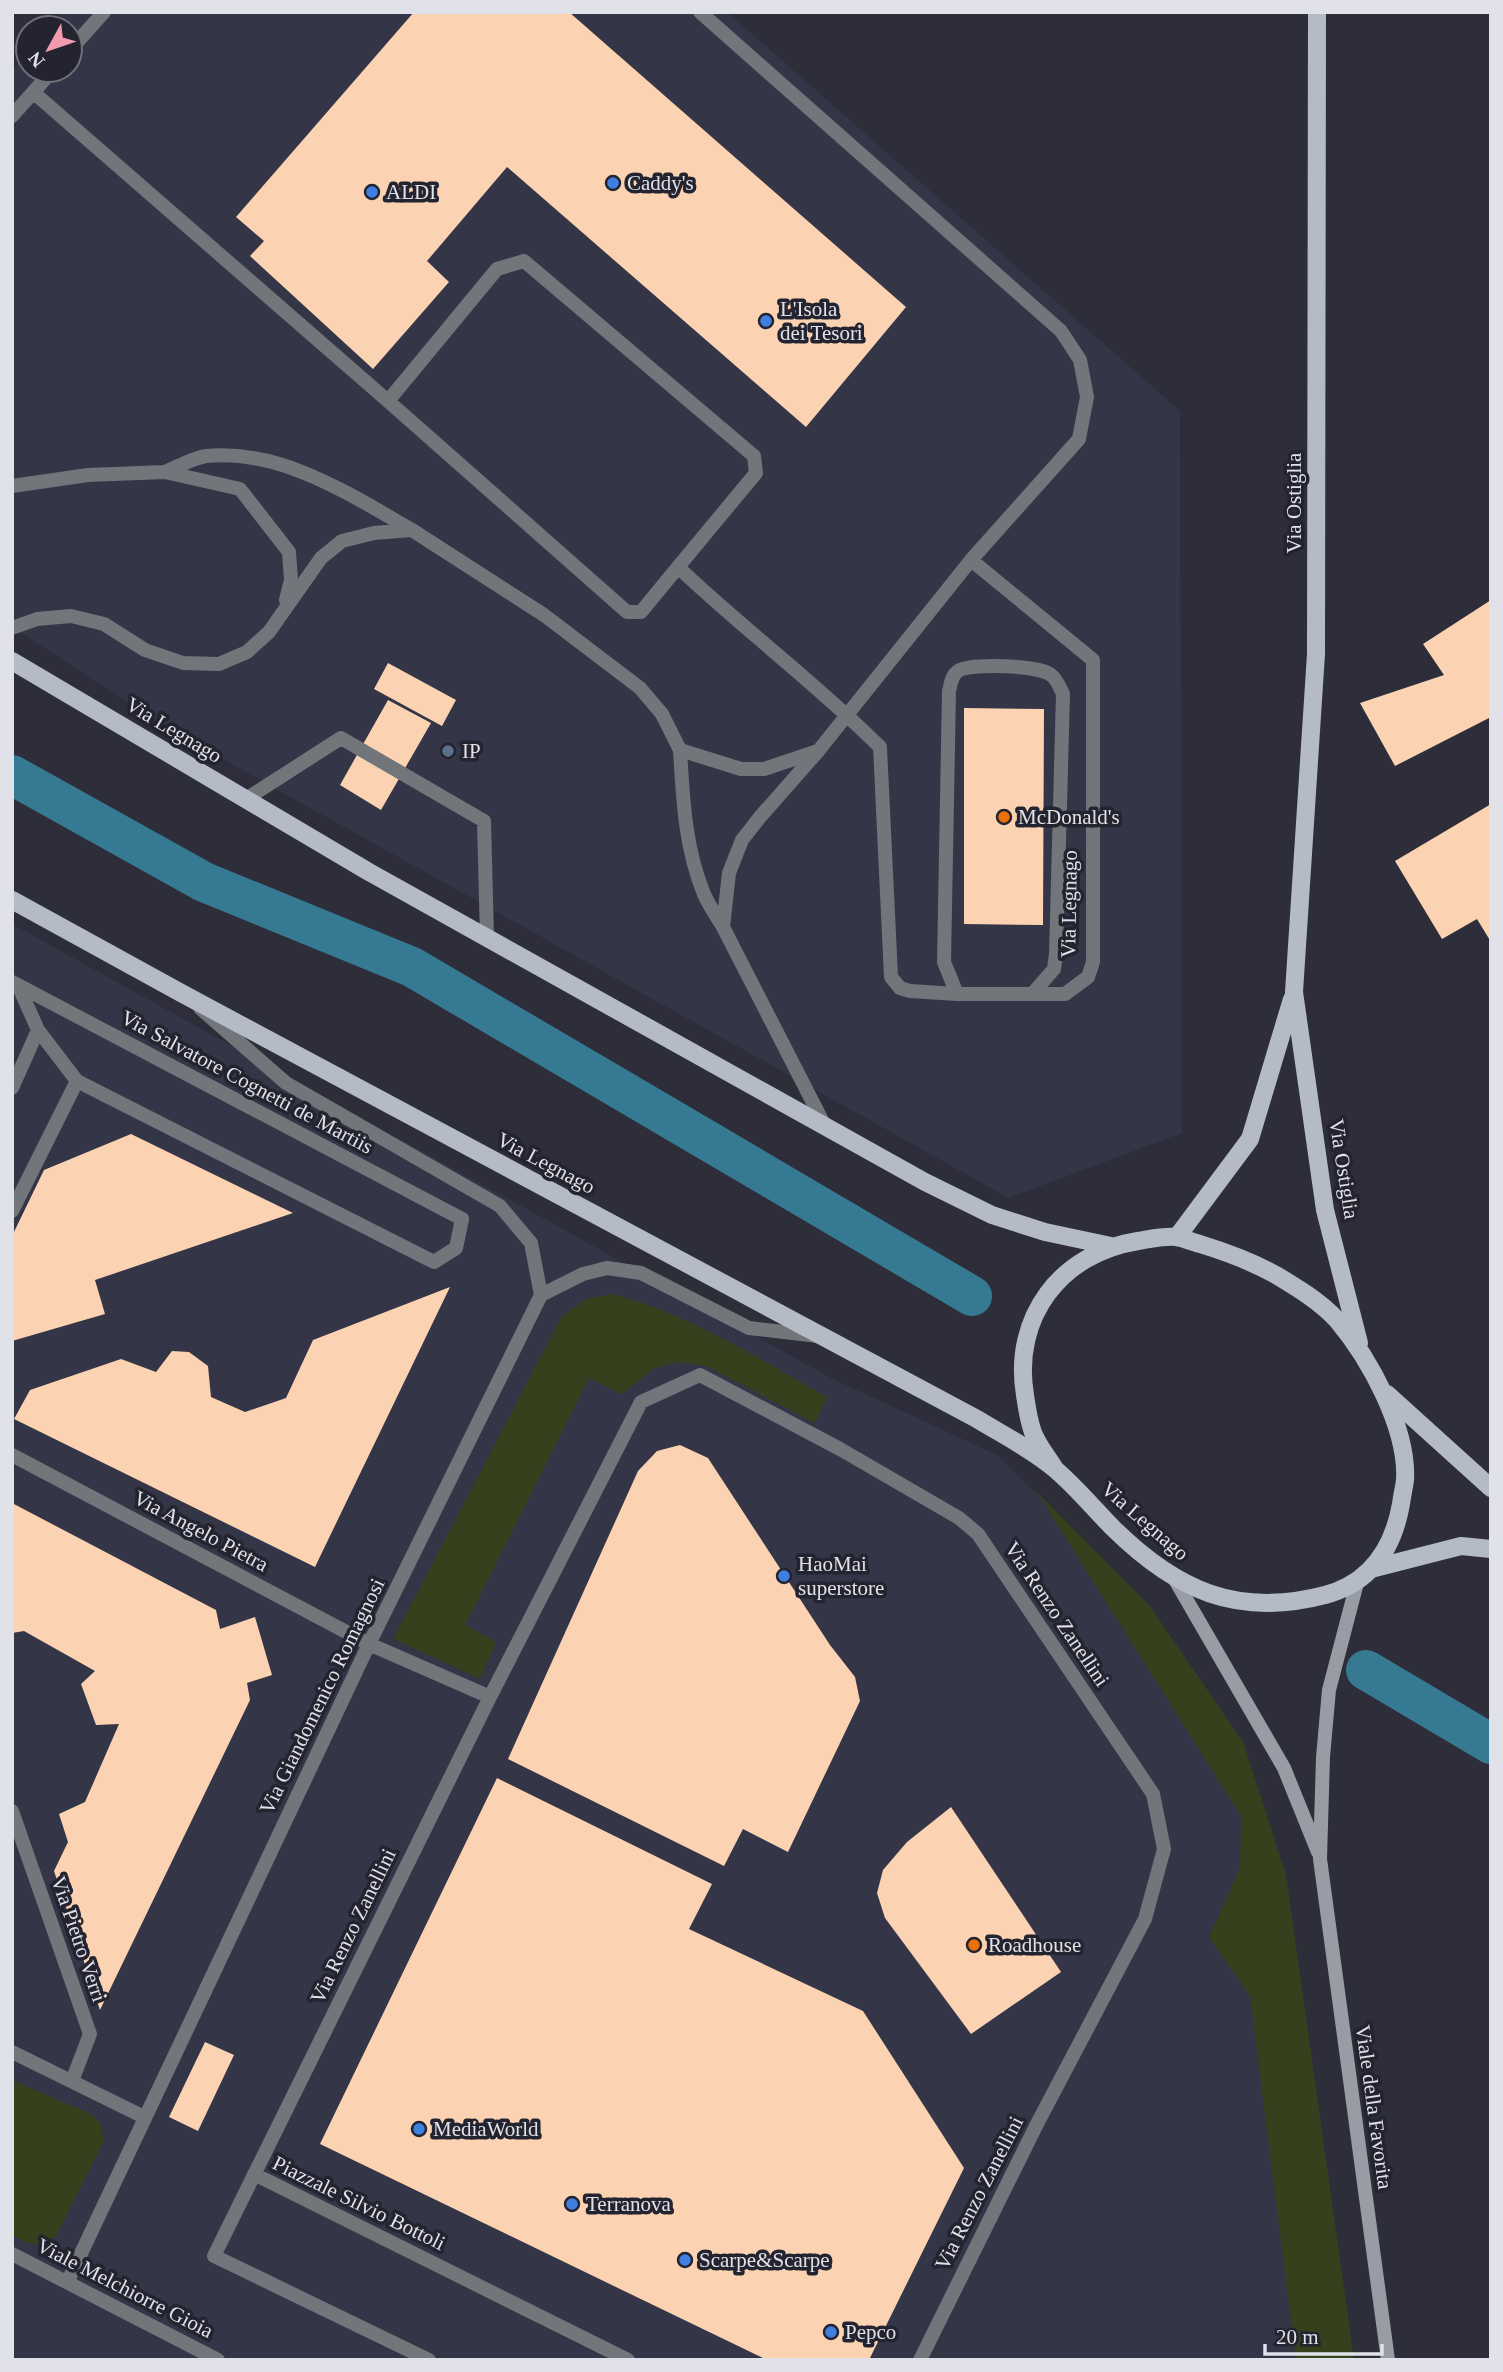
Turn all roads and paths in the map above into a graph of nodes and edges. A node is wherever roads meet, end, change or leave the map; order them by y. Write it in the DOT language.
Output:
graph roads {
  1 [pos="104,12"];
  2 [pos="700,12"];
  3 [pos="1317,12"];
  4 [pos="84,34"];
  5 [pos="40,84"];
  6 [pos="33,92"];
  7 [pos="12,116"];
  8 [pos="388,401"];
  9 [pos="165,472"];
  10 [pos="12,486"];
  11 [pos="412,530"];
  12 [pos="971,560"];
  13 [pos="678,566"];
  14 [pos="284,608"];
  15 [pos="12,628"];
  16 [pos="12,661"];
  17 [pos="848,715"];
  18 [pos="680,750"];
  19 [pos="819,751"];
  20 [pos="246,799"];
  21 [pos="12,900"];
  22 [pos="723,928"];
  23 [pos="487,937"];
  24 [pos="15,984"];
  25 [pos="1294,992"];
  26 [pos="1033,993"];
  27 [pos="183,994"];
  28 [pos="957,995"];
  29 [pos="38,1030"];
  30 [pos="77,1081"];
  31 [pos="12,1088"];
  32 [pos="825,1126"];
  33 [pos="12,1211"];
  34 [pos="1177,1237"];
  35 [pos="1111,1246"];
  36 [pos="541,1296"];
  37 [pos="822,1337"];
  38 [pos="1360,1350"];
  39 [pos="1384,1391"];
  40 [pos="12,1455"];
  41 [pos="1055,1469"];
  42 [pos="1491,1488"];
  43 [pos="1491,1549"];
  44 [pos="1371,1569"];
  45 [pos="1174,1578"];
  46 [pos="1357,1583"];
  47 [pos="369,1644"];
  48 [pos="490,1697"];
  49 [pos="12,1811"];
  50 [pos="1320,1859"];
  51 [pos="12,2052"];
  52 [pos="72,2081"];
  53 [pos="144,2117"];
  54 [pos="254,2174"];
  55 [pos="12,2254"];
  56 [pos="68,2281"];
  57 [pos="218,2360"];
  58 [pos="429,2360"];
  59 [pos="628,2360"];
  60 [pos="920,2360"];
  61 [pos="1388,2360"];
  1 -- 4 [label="street"];
  2 -- 12 [label="street"];
  3 -- 25 [label="main road, Via Ostiglia"];
  5 -- 6 [label="street"];
  6 -- 7 [label="street"];
  6 -- 8 [label="street"];
  8 -- 13 [label="street"];
  8 -- 13 [label="street"];
  9 -- 10 [label="street"];
  9 -- 11 [label="street"];
  9 -- 14 [label="street"];
  11 -- 14 [label="street"];
  11 -- 18 [label="street"];
  12 -- 17 [label="street"];
  12 -- 26 [label="street, Via Legnago"];
  13 -- 17 [label="street"];
  14 -- 15 [label="street"];
  16 -- 20 [label="main road, Via Legnago"];
  17 -- 19 [label="street"];
  17 -- 28 [label="street, Via Legnago"];
  18 -- 19 [label="street"];
  18 -- 22 [label="street"];
  19 -- 22 [label="street"];
  20 -- 23 [label="main road, Via Legnago"];
  20 -- 23 [label="street"];
  21 -- 27 [label="main road, Via Legnago"];
  22 -- 32 [label="street"];
  23 -- 32 [label="main road, Via Legnago"];
  24 -- 29 [label="street"];
  24 -- 30 [label="street, Via Salvatore Cognetti de Martiis"];
  25 -- 34 [label="main road, Via Ostiglia"];
  25 -- 38 [label="main road, Via Ostiglia"];
  26 -- 28 [label="street, Via Legnago"];
  26 -- 28 [label="street"];
  27 -- 36 [label="street"];
  27 -- 37 [label="main road, Via Legnago"];
  29 -- 30 [label="street"];
  29 -- 31 [label="street"];
  30 -- 33 [label="street"];
  32 -- 35 [label="main road, Via Legnago"];
  34 -- 35 [label="main road, Via Legnago"];
  34 -- 38 [label="main road, Via Legnago"];
  35 -- 41 [label="main road, Via Legnago"];
  36 -- 37 [label="street"];
  36 -- 47 [label="street, Via Giandomenico Romagnosi"];
  37 -- 41 [label="main road, Via Legnago"];
  38 -- 39 [label="main road, Via Legnago"];
  39 -- 42 [label="main road, Via Legnago"];
  39 -- 44 [label="main road, Via Legnago"];
  40 -- 47 [label="street, Via Angelo Pietra"];
  41 -- 45 [label="main road, Via Legnago"];
  43 -- 44 [label="main road"];
  44 -- 46 [label="main road, Via Legnago"];
  45 -- 46 [label="main road, Via Legnago"];
  45 -- 50 [label="main road, Viale della Favorita"];
  46 -- 50 [label="main road, Viale della Favorita"];
  47 -- 48 [label="street"];
  47 -- 53 [label="street, Via Giandomenico Romagnosi"];
  48 -- 54 [label="street, Via Renzo Zanellini"];
  48 -- 60 [label="street, Via Renzo Zanellini"];
  49 -- 52 [label="street, Via Pietro Verri"];
  50 -- 61 [label="main road, Viale della Favorita"];
  51 -- 52 [label="street"];
  52 -- 53 [label="street"];
  53 -- 56 [label="street, Via Giandomenico Romagnosi"];
  54 -- 58 [label="street, Piazzale Silvio Bottoli"];
  54 -- 59 [label="street, Piazzale Silvio Bottoli"];
  55 -- 56 [label="street, Viale Melchiorre Gioia"];
  56 -- 57 [label="street, Viale Melchiorre Gioia"];
}
